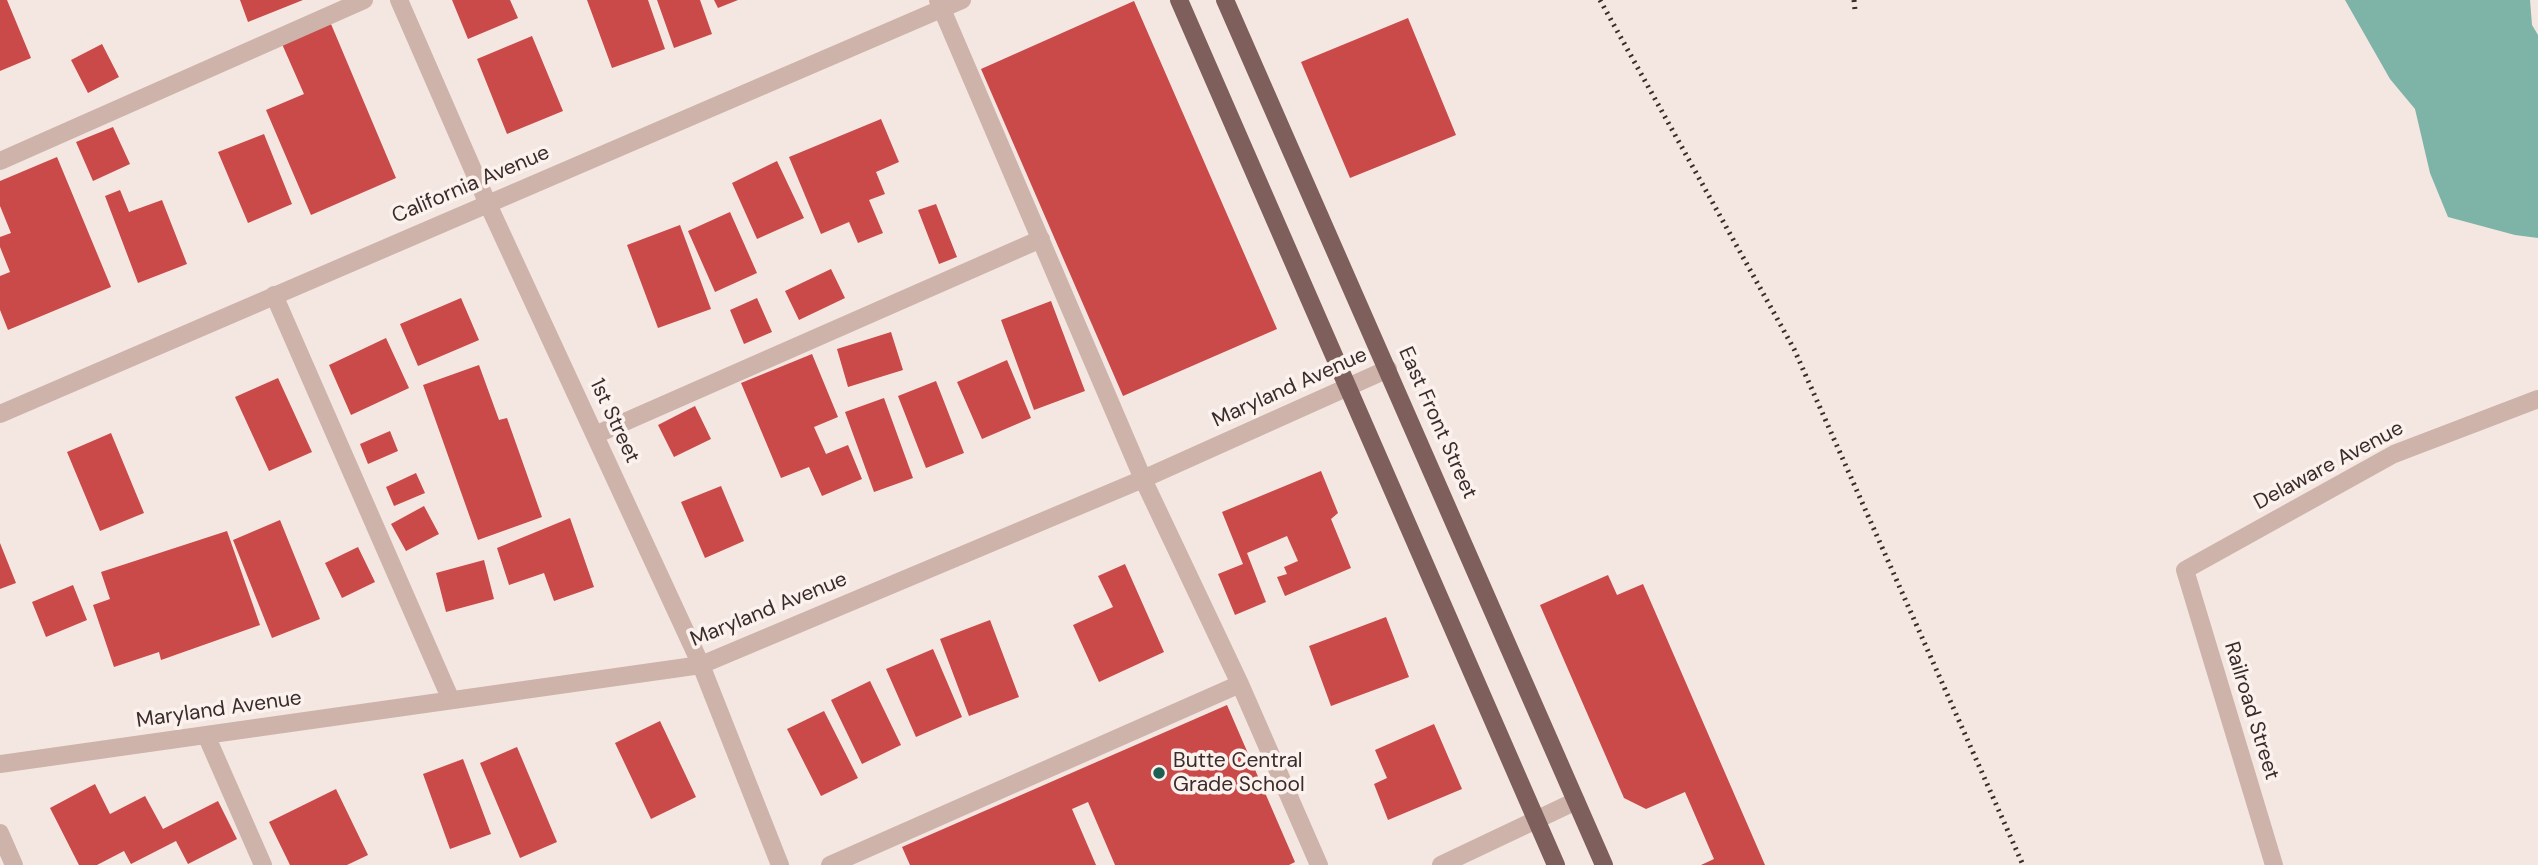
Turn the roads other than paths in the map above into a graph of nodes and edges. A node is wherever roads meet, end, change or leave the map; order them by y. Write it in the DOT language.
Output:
graph roads {
  1 [pos="364,0"];
  2 [pos="399,0"];
  3 [pos="961,0"];
  4 [pos="1179,0"];
  5 [pos="1225,0"];
  6 [pos="940,4"];
  7 [pos="0,161"];
  8 [pos="487,202"];
  9 [pos="1041,239"];
  10 [pos="274,295"];
  11 [pos="1388,369"];
  12 [pos="1347,388"];
  13 [pos="2538,399"];
  14 [pos="0,414"];
  15 [pos="595,435"];
  16 [pos="1143,479"];
  17 [pos="2185,570"];
  18 [pos="701,665"];
  19 [pos="1240,684"];
  20 [pos="451,700"];
  21 [pos="206,735"];
  22 [pos="0,764"];
  23 [pos="1576,801"];
  24 [pos="1536,820"];
  25 [pos="0,833"];
  26 [pos="14,865"];
  27 [pos="263,865"];
  28 [pos="780,865"];
  29 [pos="830,865"];
  30 [pos="1319,865"];
  31 [pos="1441,865"];
  32 [pos="1556,865"];
  33 [pos="1604,865"];
  34 [pos="2274,865"];
  1 -- 7 [label="street"];
  2 -- 8 [label="street, 1st Street"];
  3 -- 6 [label="street, California Avenue"];
  4 -- 12 [label="main road"];
  5 -- 11 [label="main road, East Front Street"];
  6 -- 8 [label="street, California Avenue"];
  6 -- 9 [label="street"];
  8 -- 10 [label="street, California Avenue"];
  8 -- 15 [label="street, 1st Street"];
  9 -- 15 [label="street"];
  9 -- 16 [label="street"];
  10 -- 14 [label="street, California Avenue"];
  10 -- 20 [label="street"];
  11 -- 12 [label="street, Maryland Avenue"];
  11 -- 23 [label="main road, East Front Street"];
  12 -- 16 [label="street, Maryland Avenue"];
  12 -- 24 [label="main road"];
  13 -- 17 [label="street, Delaware Avenue"];
  15 -- 18 [label="street, 1st Street"];
  16 -- 18 [label="street, Maryland Avenue"];
  16 -- 19 [label="street"];
  17 -- 34 [label="street, Railroad Street"];
  18 -- 20 [label="street, Maryland Avenue"];
  18 -- 28 [label="street, 1st Street"];
  19 -- 29 [label="street"];
  19 -- 30 [label="street"];
  20 -- 21 [label="street, Maryland Avenue"];
  21 -- 22 [label="street, Maryland Avenue"];
  21 -- 27 [label="street"];
  23 -- 24 [label="street"];
  23 -- 33 [label="main road, East Front Street"];
  24 -- 31 [label="street"];
  24 -- 32 [label="main road"];
  25 -- 26 [label="street"];
}
